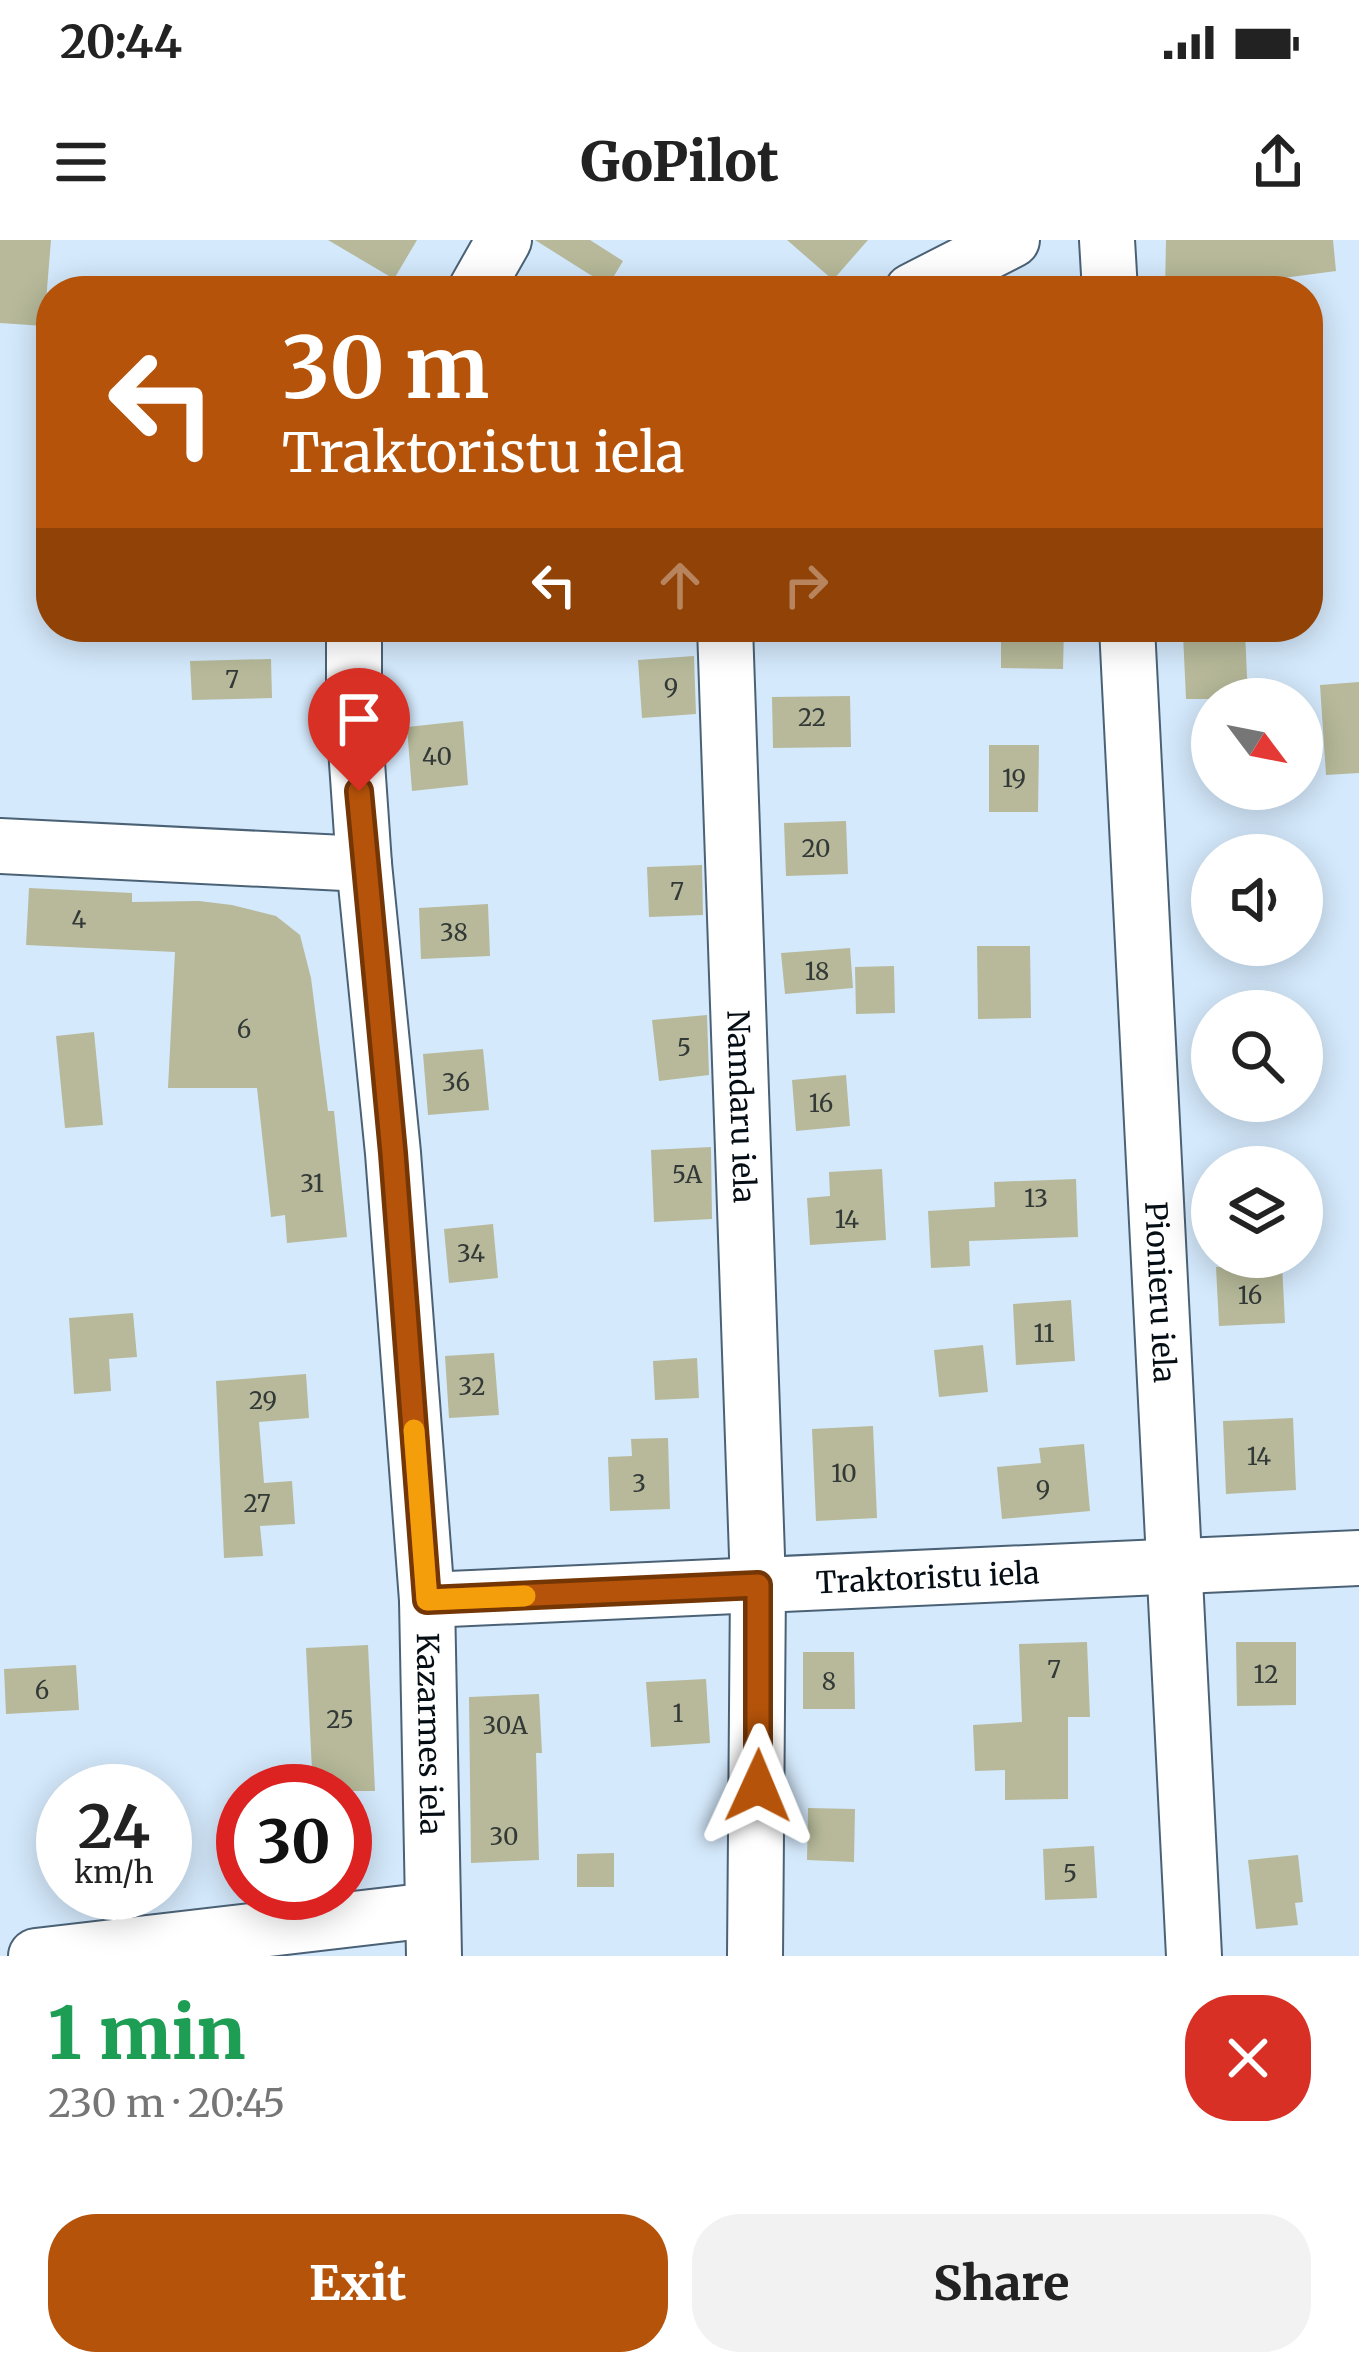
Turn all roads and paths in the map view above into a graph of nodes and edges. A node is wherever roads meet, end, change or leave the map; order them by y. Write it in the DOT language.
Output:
graph roads {
  1 [pos="504,240"];
  2 [pos="1012,240"];
  3 [pos="1107,240"];
  4 [pos="484,276"];
  5 [pos="941,276"];
  6 [pos="1109,276"];
  7 [pos="354,642"];
  8 [pos="726,642"];
  9 [pos="1128,642"];
  10 [pos="0,846"];
  11 [pos="364,864"];
  12 [pos="1359,1558"];
  13 [pos="1174,1564"];
  14 [pos="758,1585"];
  15 [pos="427,1600"];
  16 [pos="432,1933"];
  17 [pos="36,1956"];
  18 [pos="755,1956"];
  19 [pos="1194,1956"];
  1 -- 4 [label="street"];
  2 -- 5 [label="street"];
  3 -- 6 [label="street"];
  7 -- 11 [label="street, Kazarmes iela"];
  8 -- 14 [label="street, Namdaru iela"];
  9 -- 13 [label="street, Pionieru iela"];
  10 -- 11 [label="street"];
  11 -- 15 [label="street, Kazarmes iela"];
  12 -- 13 [label="street, Traktoristu iela"];
  13 -- 14 [label="street, Traktoristu iela"];
  13 -- 19 [label="street, Pionieru iela"];
  14 -- 15 [label="street, Traktoristu iela"];
  14 -- 18 [label="street, Namdaru iela"];
  15 -- 16 [label="street, Kazarmes iela"];
  16 -- 17 [label="street"];
}
